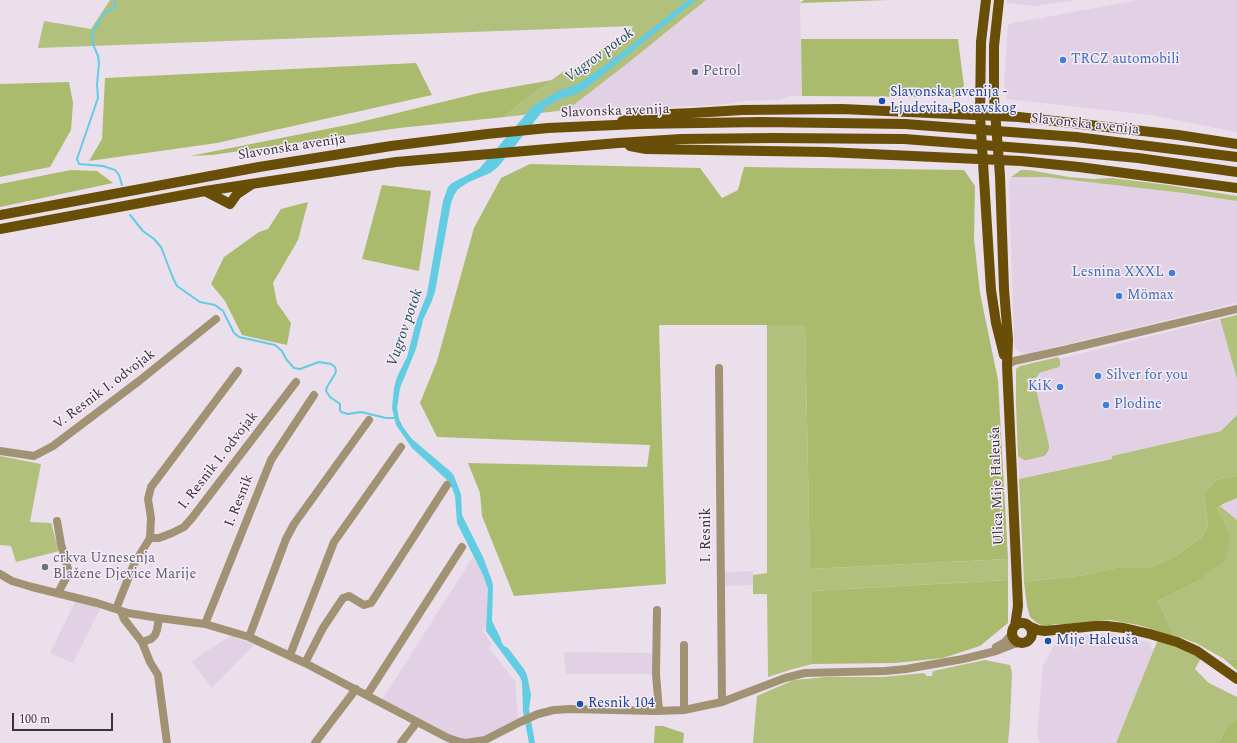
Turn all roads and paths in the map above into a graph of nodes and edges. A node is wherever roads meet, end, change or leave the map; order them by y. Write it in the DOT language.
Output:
graph roads {
  1 [pos="986,0"];
  2 [pos="999,0"];
  3 [pos="980,115"];
  4 [pos="995,115"];
  5 [pos="612,125"];
  6 [pos="618,143"];
  7 [pos="1237,144"];
  8 [pos="1237,158"];
  9 [pos="984,159"];
  10 [pos="998,160"];
  11 [pos="1237,172"];
  12 [pos="253,183"];
  13 [pos="1237,188"];
  14 [pos="205,191"];
  15 [pos="0,215"];
  16 [pos="0,229"];
  17 [pos="1237,309"];
  18 [pos="216,319"];
  19 [pos="1007,365"];
  20 [pos="719,368"];
  21 [pos="238,370"];
  22 [pos="296,382"];
  23 [pos="314,394"];
  24 [pos="369,420"];
  25 [pos="401,447"];
  26 [pos="0,451"];
  27 [pos="447,485"];
  28 [pos="57,521"];
  29 [pos="150,538"];
  30 [pos="462,547"];
  31 [pos="0,574"];
  32 [pos="58,593"];
  33 [pos="1018,606"];
  34 [pos="118,610"];
  35 [pos="657,610"];
  36 [pos="159,618"];
  37 [pos="205,624"];
  38 [pos="1030,626"];
  39 [pos="1071,628"];
  40 [pos="1013,630"];
  41 [pos="249,637"];
  42 [pos="142,642"];
  43 [pos="1024,643"];
  44 [pos="684,645"];
  45 [pos="290,655"];
  46 [pos="981,655"];
  47 [pos="305,663"];
  48 [pos="1237,679"];
  49 [pos="356,689"];
  50 [pos="367,695"];
  51 [pos="722,702"];
  52 [pos="684,710"];
  53 [pos="659,711"];
  54 [pos="417,722"];
  55 [pos="476,742"];
  56 [pos="167,743"];
  57 [pos="315,743"];
  58 [pos="401,743"];
  1 -- 3 [label="main road, Ulica Mije Haleuša"];
  2 -- 4 [label="main road, Ulica Mije Haleuša"];
  3 -- 4 [label="main road"];
  3 -- 5 [label="main road"];
  3 -- 9 [label="main road, Ulica Mije Haleuša"];
  4 -- 7 [label="main road"];
  4 -- 10 [label="main road, Ulica Mije Haleuša"];
  5 -- 8 [label="main road, Slavonska avenija, bridge"];
  5 -- 15 [label="main road, Slavonska avenija"];
  6 -- 9 [label="main road"];
  6 -- 11 [label="main road, Slavonska avenija, bridge"];
  6 -- 12 [label="main road, Slavonska avenija"];
  9 -- 10 [label="main road"];
  9 -- 19 [label="main road, Ulica Mije Haleuša"];
  10 -- 13 [label="main road"];
  10 -- 19 [label="main road, Ulica Mije Haleuša"];
  12 -- 14 [label="main road, Slavonska avenija"];
  12 -- 14 [label="main road"];
  14 -- 16 [label="main road, Slavonska avenija"];
  17 -- 19 [label="street"];
  18 -- 26 [label="street, V. Resnik I. odvojak"];
  19 -- 33 [label="main road, Ulica Mije Haleuša"];
  20 -- 51 [label="street, I. Resnik"];
  21 -- 29 [label="street"];
  22 -- 29 [label="street, I. Resnik I. odvojak"];
  23 -- 37 [label="street, I. Resnik"];
  24 -- 41 [label="street"];
  25 -- 45 [label="street"];
  27 -- 47 [label="street"];
  28 -- 32 [label="street"];
  29 -- 34 [label="street"];
  30 -- 50 [label="street"];
  31 -- 32 [label="street"];
  32 -- 34 [label="street"];
  33 -- 38 [label="main road, Ulica Mije Haleuša"];
  33 -- 40 [label="main road, Ulica Mije Haleuša"];
  34 -- 36 [label="street"];
  34 -- 42 [label="street"];
  35 -- 53 [label="street"];
  36 -- 37 [label="street"];
  36 -- 42 [label="street"];
  37 -- 41 [label="street"];
  38 -- 39 [label="main road"];
  38 -- 40 [label="main road"];
  38 -- 43 [label="main road"];
  39 -- 43 [label="main road"];
  39 -- 48 [label="main road"];
  40 -- 43 [label="main road"];
  40 -- 46 [label="street"];
  41 -- 45 [label="street"];
  42 -- 56 [label="street"];
  43 -- 46 [label="street"];
  44 -- 52 [label="street"];
  45 -- 47 [label="street"];
  46 -- 51 [label="street"];
  47 -- 49 [label="street"];
  49 -- 50 [label="street"];
  49 -- 57 [label="street"];
  50 -- 54 [label="street"];
  51 -- 52 [label="street"];
  52 -- 53 [label="street"];
  53 -- 55 [label="street"];
  54 -- 55 [label="street"];
  54 -- 58 [label="street"];
}
